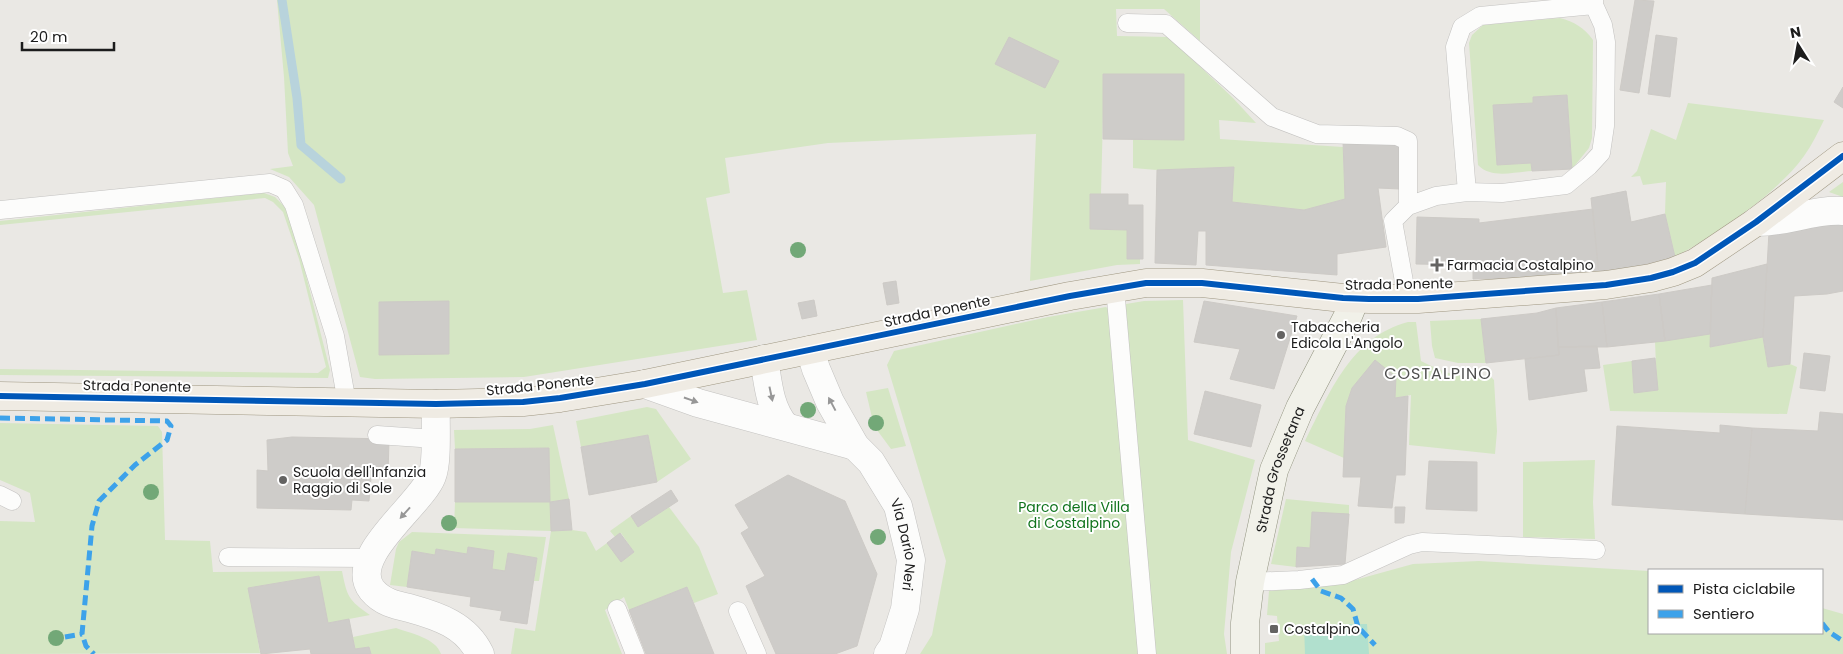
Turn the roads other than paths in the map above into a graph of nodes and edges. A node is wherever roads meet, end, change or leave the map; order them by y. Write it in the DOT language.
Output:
graph roads {
  1 [pos="1594,3"];
  2 [pos="1127,23"];
  3 [pos="1843,156"];
  4 [pos="1467,192"];
  5 [pos="1408,206"];
  6 [pos="0,210"];
  7 [pos="1843,211"];
  8 [pos="1756,222"];
  9 [pos="1114,288"];
  10 [pos="1407,298"];
  11 [pos="1355,299"];
  12 [pos="810,350"];
  13 [pos="764,359"];
  14 [pos="645,384"];
  15 [pos="0,396"];
  16 [pos="347,403"];
  17 [pos="436,404"];
  18 [pos="785,426"];
  19 [pos="377,435"];
  20 [pos="435,439"];
  21 [pos="856,446"];
  22 [pos="1596,550"];
  23 [pos="228,557"];
  24 [pos="370,558"];
  25 [pos="1250,582"];
  26 [pos="617,609"];
  27 [pos="738,611"];
  28 [pos="480,654"];
  29 [pos="635,654"];
  30 [pos="757,654"];
  31 [pos="888,654"];
  32 [pos="1147,654"];
  33 [pos="1245,654"];
  1 -- 4 [label="lane"];
  1 -- 4 [label="lane"];
  2 -- 5 [label="lane"];
  3 -- 8 [label="main road, Strada Ponente"];
  4 -- 5 [label="lane"];
  5 -- 10 [label="lane"];
  6 -- 16 [label="lane"];
  7 -- 8 [label="street"];
  8 -- 10 [label="main road, Strada Ponente"];
  9 -- 11 [label="main road, Strada Ponente"];
  9 -- 12 [label="main road, Strada Ponente"];
  9 -- 32 [label="lane"];
  10 -- 11 [label="main road, Strada Ponente"];
  11 -- 25 [label="main road, Strada Grossetana"];
  12 -- 13 [label="main road, Strada Ponente"];
  21 -- 12 [label="street, Via Dario Neri, one-way"];
  13 -- 14 [label="main road, Strada Ponente"];
  13 -- 18 [label="street, one-way"];
  14 -- 17 [label="main road, Strada Ponente"];
  14 -- 18 [label="street, one-way"];
  15 -- 16 [label="main road, Strada Ponente"];
  16 -- 17 [label="main road, Strada Ponente"];
  17 -- 20 [label="street"];
  18 -- 21 [label="street"];
  19 -- 20 [label="lane"];
  20 -- 24 [label="street, one-way"];
  21 -- 31 [label="street, Via Dario Neri"];
  22 -- 25 [label="lane"];
  23 -- 24 [label="lane"];
  24 -- 28 [label="street"];
  25 -- 33 [label="main road, Strada Grossetana"];
  26 -- 29 [label="lane"];
  27 -- 30 [label="lane"];
}
